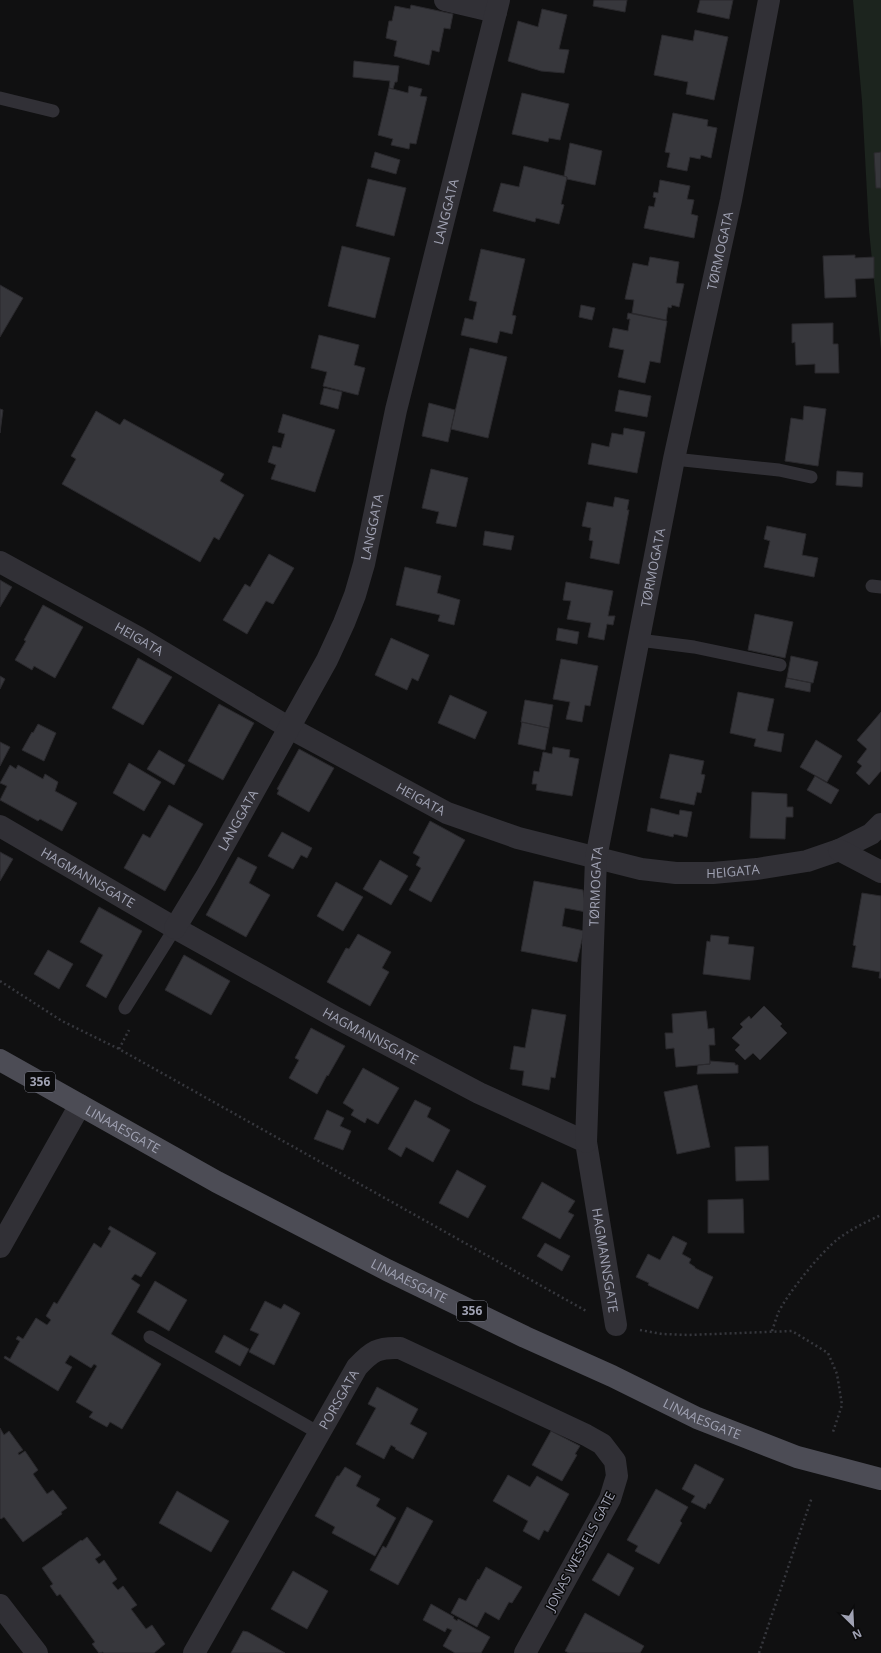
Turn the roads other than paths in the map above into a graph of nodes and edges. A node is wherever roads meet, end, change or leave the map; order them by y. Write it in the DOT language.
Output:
graph roads {
  1 [pos="445,0"];
  2 [pos="769,0"];
  3 [pos="497,6"];
  4 [pos="0,98"];
  5 [pos="53,111"];
  6 [pos="674,458"];
  7 [pos="810,477"];
  8 [pos="0,562"];
  9 [pos="639,640"];
  10 [pos="780,665"];
  11 [pos="288,727"];
  12 [pos="881,824"];
  13 [pos="0,826"];
  14 [pos="839,850"];
  15 [pos="596,858"];
  16 [pos="881,872"];
  17 [pos="175,928"];
  18 [pos="125,1008"];
  19 [pos="0,1060"];
  20 [pos="80,1105"];
  21 [pos="586,1142"];
  22 [pos="0,1247"];
  23 [pos="616,1325"];
  24 [pos="150,1337"];
  25 [pos="319,1433"];
  26 [pos="586,1435"];
  27 [pos="881,1480"];
  28 [pos="0,1605"];
  29 [pos="37,1653"];
  30 [pos="194,1653"];
  31 [pos="525,1653"];
  1 -- 3 [label="street"];
  2 -- 6 [label="street, TØRMOGATA"];
  3 -- 11 [label="street, LANGGATA"];
  4 -- 5 [label="lane"];
  6 -- 7 [label="lane"];
  6 -- 9 [label="street, TØRMOGATA"];
  8 -- 11 [label="street, HEIGATA"];
  9 -- 10 [label="lane"];
  9 -- 15 [label="street, TØRMOGATA"];
  11 -- 15 [label="street, HEIGATA"];
  11 -- 17 [label="street, LANGGATA"];
  12 -- 14 [label="street, HEIGATA"];
  13 -- 17 [label="street, HAGMANNSGATE"];
  14 -- 15 [label="street, HEIGATA"];
  14 -- 16 [label="street"];
  15 -- 21 [label="street, TØRMOGATA"];
  17 -- 18 [label="lane, LANGGATA"];
  17 -- 21 [label="street, HAGMANNSGATE"];
  19 -- 20 [label="main road, LINAAESGATE / 356"];
  20 -- 22 [label="street"];
  20 -- 27 [label="main road, LINAAESGATE / 356"];
  21 -- 23 [label="street, HAGMANNSGATE"];
  24 -- 25 [label="lane"];
  25 -- 26 [label="street, PORSGATA"];
  25 -- 30 [label="street, PORSGATA"];
  26 -- 31 [label="street, JONAS WESSELS GATE"];
  28 -- 29 [label="street"];
}
